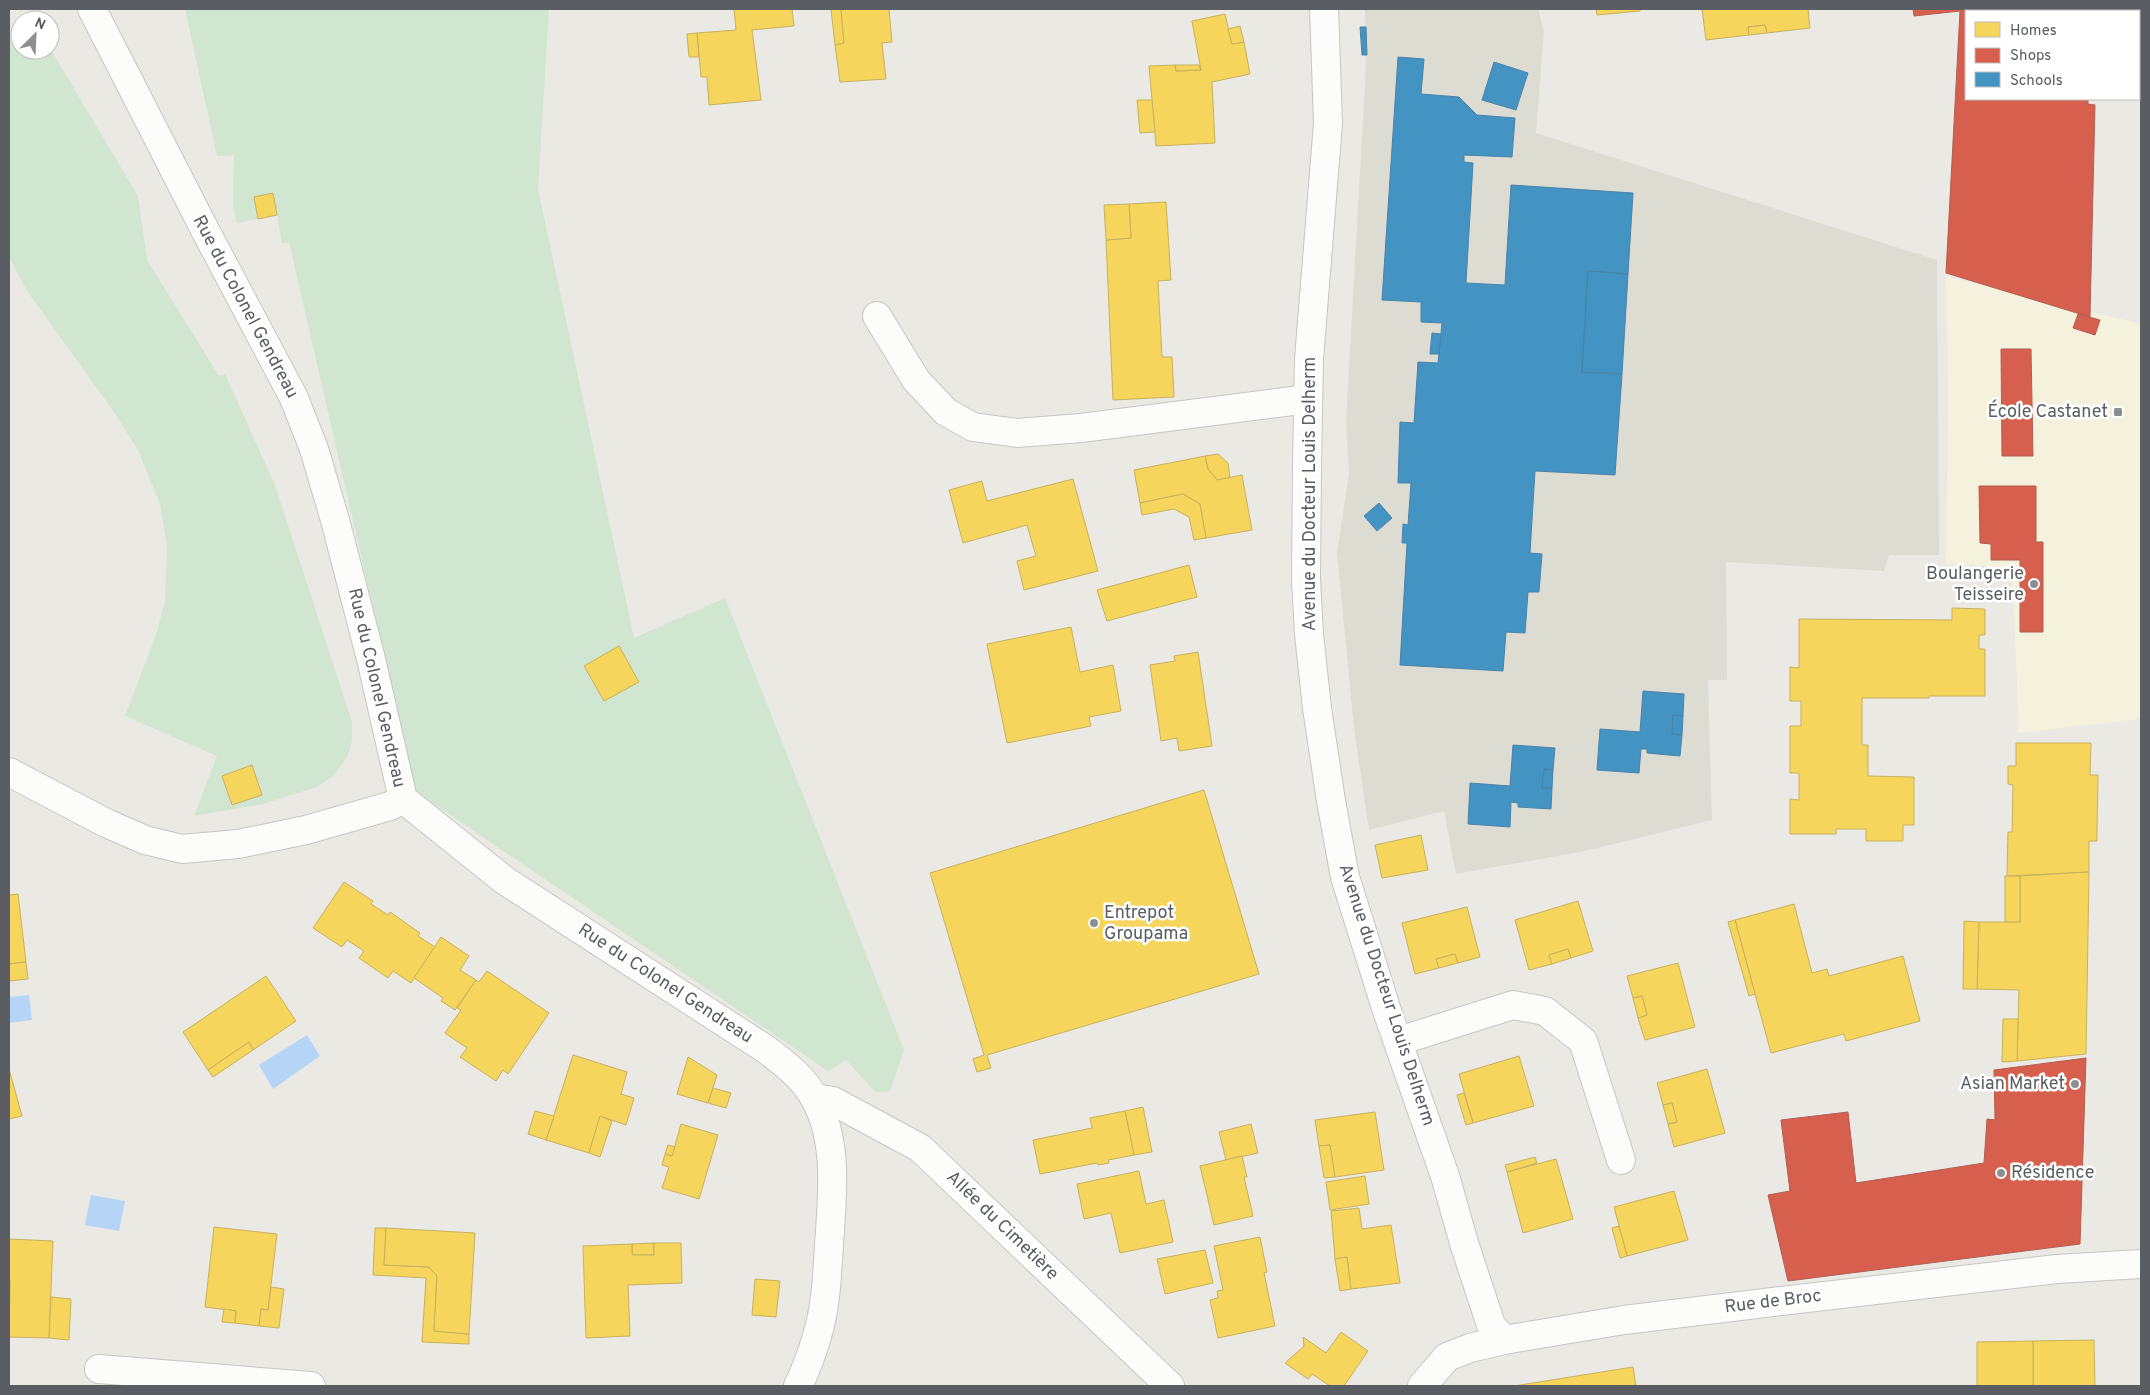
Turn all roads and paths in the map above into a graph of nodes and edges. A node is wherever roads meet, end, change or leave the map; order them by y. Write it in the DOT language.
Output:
graph roads {
  1 [pos="92,9"];
  2 [pos="1324,9"];
  3 [pos="878,316"];
  4 [pos="1308,399"];
  5 [pos="9,772"];
  6 [pos="403,799"];
  7 [pos="1399,1041"];
  8 [pos="815,1098"];
  9 [pos="1621,1160"];
  10 [pos="2141,1264"];
  11 [pos="1504,1340"];
  12 [pos="99,1369"];
  13 [pos="311,1386"];
  14 [pos="798,1386"];
  15 [pos="1170,1386"];
  16 [pos="1422,1386"];
  1 -- 6 [label="street, Rue du Colonel Gendreau"];
  2 -- 4 [label="street, Avenue du Docteur Louis Delherm"];
  3 -- 4 [label="street"];
  4 -- 7 [label="street, Avenue du Docteur Louis Delherm"];
  5 -- 6 [label="street"];
  6 -- 8 [label="street, Rue du Colonel Gendreau"];
  7 -- 9 [label="street"];
  7 -- 11 [label="street, Avenue du Docteur Louis Delherm"];
  8 -- 14 [label="street, Rue du Colonel Gendreau"];
  8 -- 15 [label="street, Allée du Cimetière"];
  10 -- 11 [label="street, Rue de Broc"];
  11 -- 16 [label="street, Rue de Broc"];
  12 -- 13 [label="street"];
}
